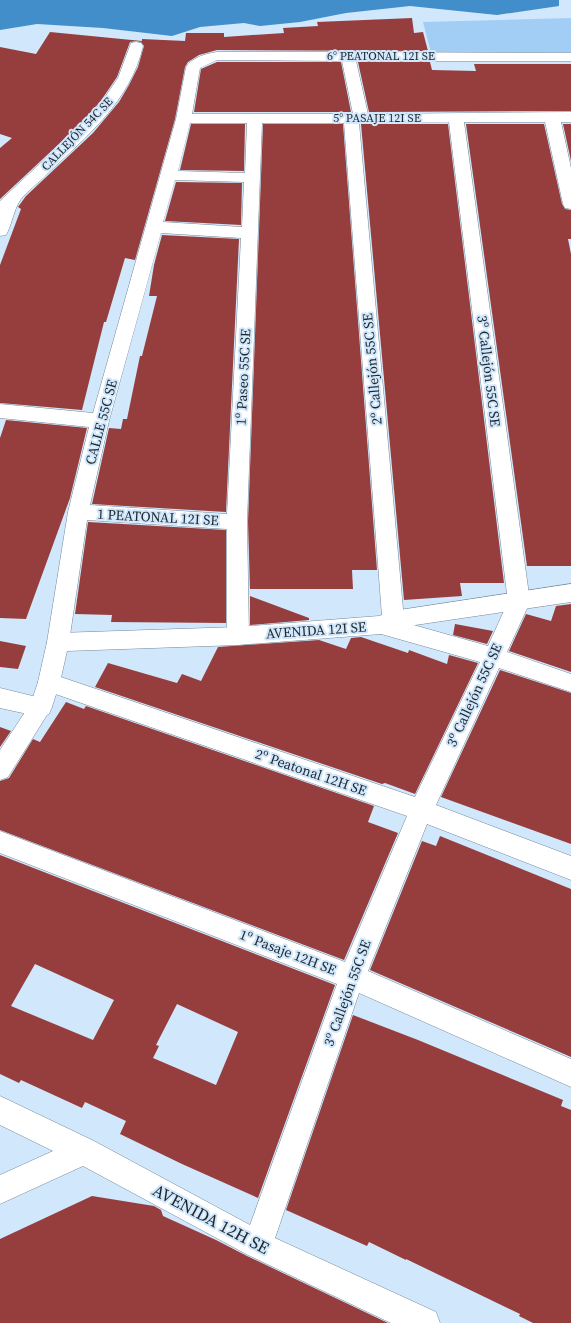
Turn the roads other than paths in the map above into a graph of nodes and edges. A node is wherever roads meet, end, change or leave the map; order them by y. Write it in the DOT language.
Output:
graph roads {
  1 [pos="136,46"];
  2 [pos="348,55"];
  3 [pos="571,57"];
  4 [pos="193,66"];
  5 [pos="552,117"];
  6 [pos="571,117"];
  7 [pos="356,118"];
  8 [pos="456,118"];
  9 [pos="184,119"];
  10 [pos="255,119"];
  11 [pos="168,175"];
  12 [pos="252,178"];
  13 [pos="571,204"];
  14 [pos="6,205"];
  15 [pos="154,227"];
  16 [pos="0,231"];
  17 [pos="250,233"];
  18 [pos="0,411"];
  19 [pos="100,421"];
  20 [pos="78,512"];
  21 [pos="237,522"];
  22 [pos="571,593"];
  23 [pos="519,602"];
  24 [pos="387,623"];
  25 [pos="238,636"];
  26 [pos="58,642"];
  27 [pos="492,656"];
  28 [pos="49,682"];
  29 [pos="571,683"];
  30 [pos="0,698"];
  31 [pos="41,707"];
  32 [pos="0,770"];
  33 [pos="421,810"];
  34 [pos="0,842"];
  35 [pos="571,868"];
  36 [pos="352,977"];
  37 [pos="571,1073"];
  38 [pos="0,1110"];
  39 [pos="84,1151"];
  40 [pos="0,1190"];
  41 [pos="258,1245"];
  42 [pos="425,1323"];
  1 -- 14 [label="street, CALLEJÓN 54C SE"];
  2 -- 3 [label="street, 6° PEATONAL 12I SE"];
  2 -- 4 [label="street, 6° PEATONAL 12I SE"];
  2 -- 7 [label="street, 2º Callejón 55C SE"];
  4 -- 9 [label="street, CALLE 55C SE"];
  5 -- 6 [label="street, 5° PASAJE 12I SE"];
  5 -- 8 [label="street, 5° PASAJE 12I SE"];
  5 -- 13 [label="street"];
  7 -- 8 [label="street, 5° PASAJE 12I SE"];
  7 -- 10 [label="street, 5° PASAJE 12I SE"];
  7 -- 24 [label="street, 2º Callejón 55C SE"];
  8 -- 23 [label="street, 3º Callejón 55C SE"];
  9 -- 10 [label="street, 5° PASAJE 12I SE"];
  9 -- 11 [label="street, CALLE 55C SE"];
  10 -- 12 [label="street, 1º Paseo 55C SE"];
  11 -- 12 [label="street"];
  11 -- 15 [label="street, CALLE 55C SE"];
  12 -- 17 [label="street, 1º Paseo 55C SE"];
  14 -- 16 [label="street"];
  15 -- 17 [label="street"];
  15 -- 19 [label="street, CALLE 55C SE"];
  17 -- 21 [label="street, 1º Paseo 55C SE"];
  18 -- 19 [label="street"];
  19 -- 20 [label="street, CALLE 55C SE"];
  20 -- 21 [label="street, 1 PEATONAL 12I SE"];
  20 -- 26 [label="street, CALLE 55C SE"];
  21 -- 25 [label="street, 1º Paseo 55C SE"];
  22 -- 23 [label="street, AVENIDA 12I SE"];
  23 -- 24 [label="street, AVENIDA 12I SE"];
  23 -- 27 [label="street, 3º Callejón 55C SE"];
  24 -- 25 [label="street, AVENIDA 12I SE"];
  24 -- 27 [label="street"];
  25 -- 26 [label="street, AVENIDA 12I SE"];
  26 -- 28 [label="street, CALLE 55C SE"];
  27 -- 29 [label="street"];
  27 -- 33 [label="street, 3º Callejón 55C SE"];
  28 -- 31 [label="street, CALLE 55C SE"];
  28 -- 33 [label="street, 2º Peatonal 12H SE"];
  30 -- 31 [label="street"];
  31 -- 32 [label="street, CALLE 55C SE"];
  33 -- 35 [label="street, 2º Peatonal 12H SE"];
  33 -- 36 [label="street, 3º Callejón 55C SE"];
  34 -- 36 [label="street, 1º Pasaje 12H SE"];
  36 -- 37 [label="street, 1º Pasaje 12H SE"];
  36 -- 41 [label="street, 3º Callejón 55C SE"];
  38 -- 39 [label="street, AVENIDA 12H SE"];
  39 -- 40 [label="street"];
  39 -- 41 [label="street, AVENIDA 12H SE"];
  41 -- 42 [label="street, AVENIDA 12H SE"];
}
